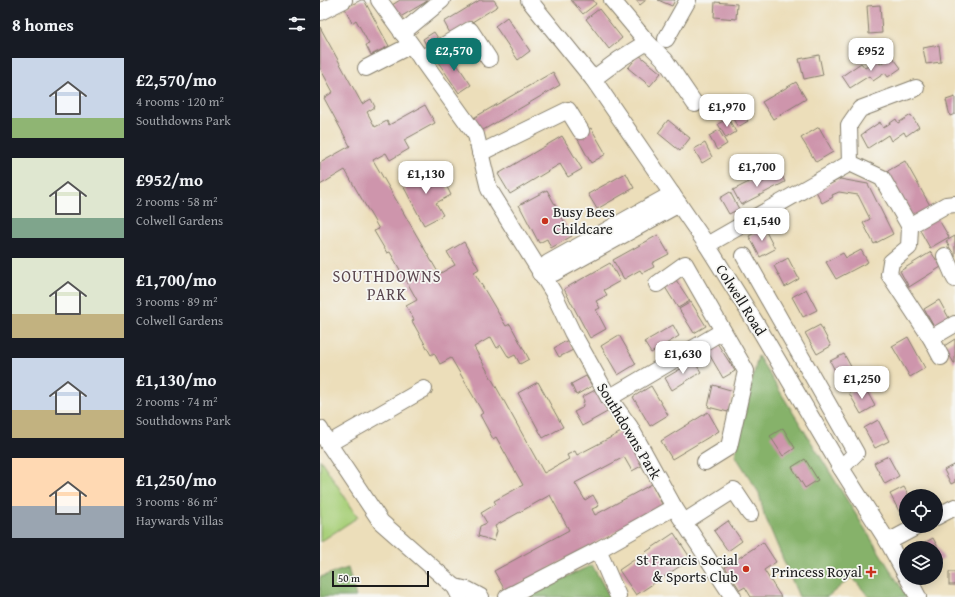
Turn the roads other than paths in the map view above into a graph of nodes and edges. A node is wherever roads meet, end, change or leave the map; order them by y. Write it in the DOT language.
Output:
graph roads {
  1 [pos="344,0"];
  2 [pos="378,0"];
  3 [pos="442,0"];
  4 [pos="529,0"];
  5 [pos="612,0"];
  6 [pos="688,0"];
  7 [pos="320,12"];
  8 [pos="407,39"];
  9 [pos="666,39"];
  10 [pos="646,42"];
  11 [pos="421,59"];
  12 [pos="489,59"];
  13 [pos="366,68"];
  14 [pos="593,79"];
  15 [pos="917,88"];
  16 [pos="695,104"];
  17 [pos="581,131"];
  18 [pos="480,153"];
  19 [pos="850,163"];
  20 [pos="676,199"];
  21 [pos="955,204"];
  22 [pos="909,226"];
  23 [pos="707,246"];
  24 [pos="744,256"];
  25 [pos="945,256"];
  26 [pos="540,273"];
  27 [pos="955,279"];
  28 [pos="657,284"];
  29 [pos="778,315"];
  30 [pos="955,324"];
  31 [pos="757,325"];
  32 [pos="723,331"];
  33 [pos="930,338"];
  34 [pos="941,357"];
  35 [pos="424,389"];
  36 [pos="609,398"];
  37 [pos="320,429"];
  38 [pos="328,444"];
  39 [pos="705,462"];
  40 [pos="841,468"];
  41 [pos="674,507"];
  42 [pos="953,508"];
  43 [pos="943,513"];
  44 [pos="750,514"];
  45 [pos="684,522"];
  46 [pos="905,533"];
  47 [pos="888,542"];
  48 [pos="598,550"];
  49 [pos="899,562"];
  50 [pos="912,585"];
  51 [pos="457,592"];
  52 [pos="618,596"];
  53 [pos="481,597"];
  54 [pos="507,597"];
  55 [pos="733,597"];
  56 [pos="918,597"];
  1 -- 7 [label="street"];
  2 -- 8 [label="street, Southdowns Park"];
  3 -- 8 [label="street"];
  4 -- 14 [label="street, Colwell Road"];
  5 -- 10 [label="street"];
  6 -- 9 [label="street"];
  8 -- 11 [label="street, Southdowns Park"];
  8 -- 13 [label="street"];
  10 -- 14 [label="street"];
  10 -- 16 [label="street"];
  11 -- 12 [label="street"];
  11 -- 18 [label="street, Southdowns Park"];
  14 -- 20 [label="street, Colwell Road"];
  15 -- 19 [label="street"];
  17 -- 18 [label="street"];
  18 -- 26 [label="street, Southdowns Park"];
  19 -- 22 [label="street"];
  19 -- 23 [label="street"];
  20 -- 23 [label="street, Colwell Road"];
  20 -- 26 [label="street"];
  21 -- 22 [label="street"];
  22 -- 33 [label="street"];
  23 -- 31 [label="street, Colwell Road"];
  24 -- 29 [label="street"];
  25 -- 27 [label="street"];
  26 -- 36 [label="street, Southdowns Park"];
  28 -- 32 [label="street"];
  29 -- 31 [label="street"];
  29 -- 40 [label="street"];
  30 -- 33 [label="street"];
  31 -- 40 [label="street, Colwell Road"];
  32 -- 36 [label="street"];
  32 -- 39 [label="street"];
  33 -- 34 [label="street"];
  35 -- 38 [label="street"];
  36 -- 41 [label="street, Southdowns Park"];
  37 -- 38 [label="street"];
  38 -- 51 [label="street"];
  40 -- 47 [label="street, Colwell Road"];
  41 -- 45 [label="street, Southdowns Park"];
  41 -- 48 [label="street"];
  42 -- 43 [label="street"];
  44 -- 45 [label="street"];
  45 -- 55 [label="street, Southdowns Park"];
  46 -- 47 [label="street"];
  47 -- 49 [label="street, Colwell Road"];
  48 -- 52 [label="street"];
  48 -- 54 [label="street"];
  50 -- 56 [label="street"];
  51 -- 53 [label="street"];
}
